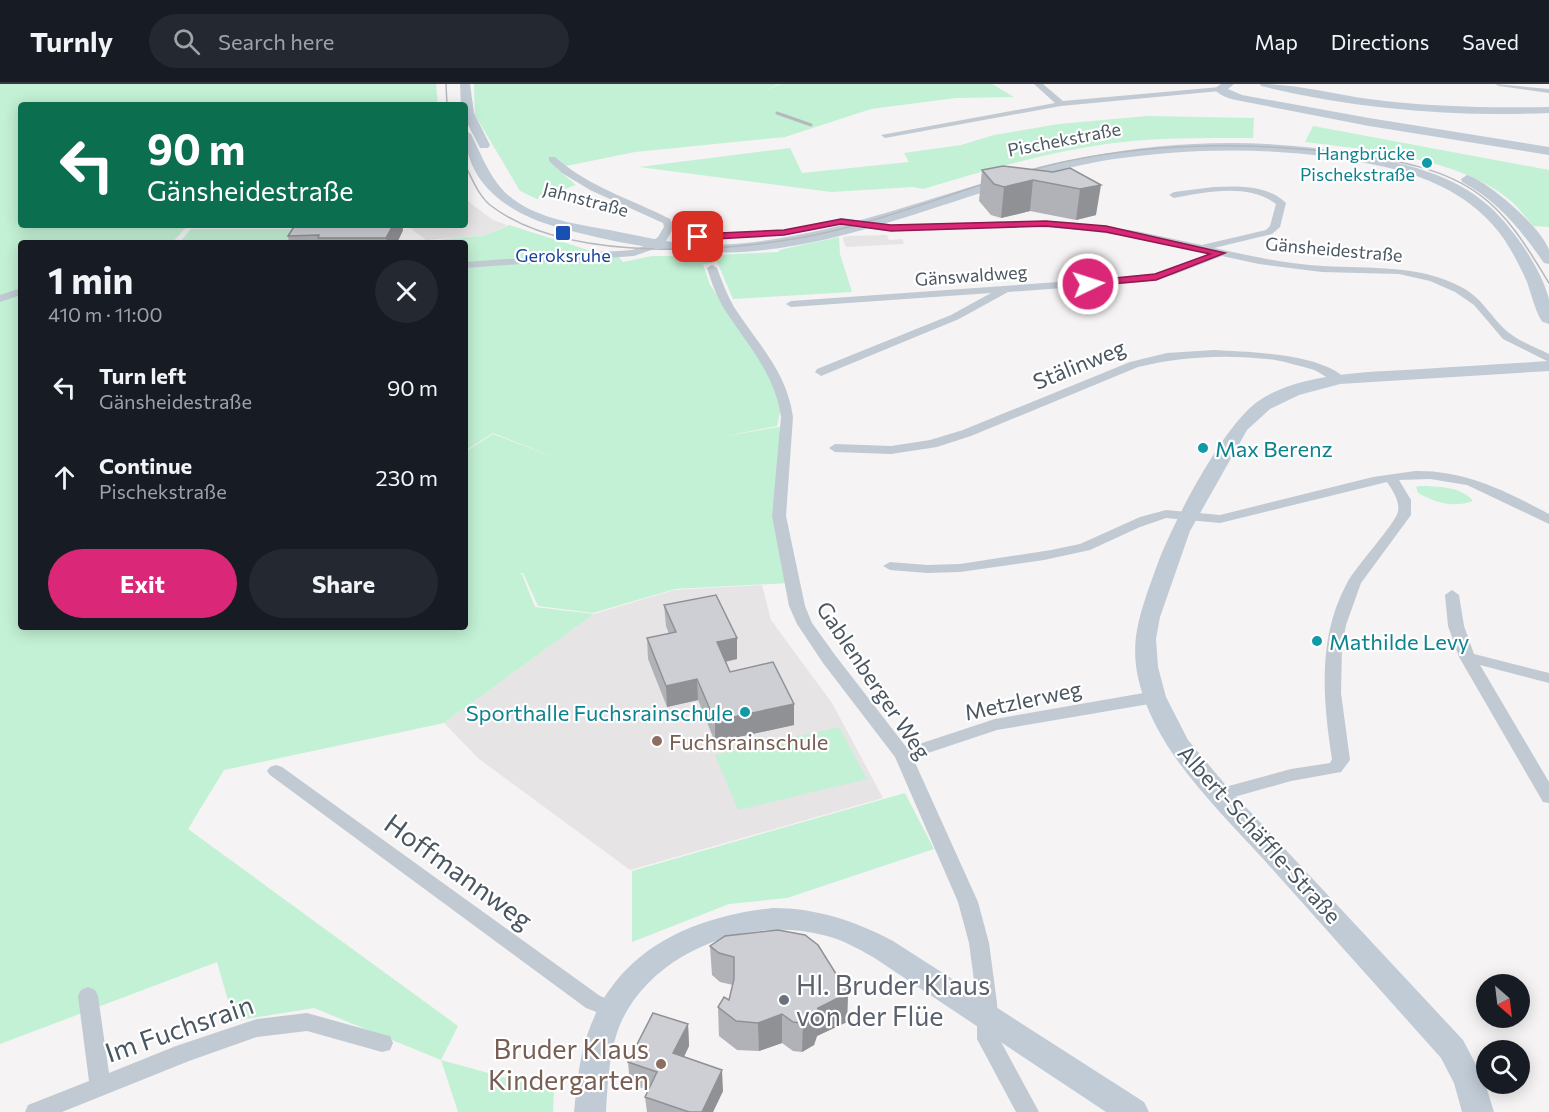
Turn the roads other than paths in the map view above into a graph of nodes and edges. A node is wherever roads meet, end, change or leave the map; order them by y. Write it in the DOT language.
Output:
graph roads {
  1 [pos="454,84"];
  2 [pos="465,84"];
  3 [pos="1038,84"];
  4 [pos="1265,84"];
  5 [pos="1499,84"];
  6 [pos="1225,87"];
  7 [pos="1549,91"];
  8 [pos="455,102"];
  9 [pos="467,102"];
  10 [pos="1061,104"];
  11 [pos="468,109"];
  12 [pos="1547,111"];
  13 [pos="922,122"];
  14 [pos="932,127"];
  15 [pos="885,135"];
  16 [pos="468,140"];
  17 [pos="1549,151"];
  18 [pos="552,159"];
  19 [pos="1174,195"];
  20 [pos="841,221"];
  21 [pos="863,224"];
  22 [pos="661,239"];
  23 [pos="1200,249"];
  24 [pos="1220,253"];
  25 [pos="1549,260"];
  26 [pos="468,264"];
  27 [pos="712,268"];
  28 [pos="1006,289"];
  29 [pos="18,292"];
  30 [pos="0,299"];
  31 [pos="791,304"];
  32 [pos="1549,319"];
  33 [pos="1541,360"];
  34 [pos="821,372"];
  35 [pos="1340,379"];
  36 [pos="835,448"];
  37 [pos="1391,478"];
  38 [pos="1188,517"];
  39 [pos="1549,520"];
  40 [pos="890,566"];
  41 [pos="1452,595"];
  42 [pos="1467,657"];
  43 [pos="1549,678"];
  44 [pos="1155,697"];
  45 [pos="903,755"];
  46 [pos="276,771"];
  47 [pos="1220,795"];
  48 [pos="1549,797"];
  49 [pos="88,996"];
  50 [pos="612,1009"];
  51 [pos="988,1019"];
  52 [pos="382,1043"];
  53 [pos="100,1085"];
  54 [pos="36,1112"];
  55 [pos="591,1112"];
  56 [pos="1028,1112"];
  57 [pos="1133,1112"];
  58 [pos="1478,1112"];
  1 -- 8 [label="main road"];
  2 -- 9 [label="main road, Jahnstraße"];
  3 -- 10 [label="street"];
  4 -- 12 [label="main road"];
  5 -- 7 [label="street"];
  6 -- 10 [label="street"];
  6 -- 17 [label="main road"];
  10 -- 14 [label="street"];
  11 -- 22 [label="main road, Jahnstraße"];
  13 -- 14 [label="street"];
  14 -- 15 [label="street"];
  16 -- 22 [label="main road, Jahnstraße"];
  18 -- 22 [label="street"];
  19 -- 23 [label="street"];
  20 -- 21 [label="street, Gänsheidestraße"];
  20 -- 22 [label="main road, Pischekstraße"];
  20 -- 25 [label="main road, Pischekstraße"];
  21 -- 22 [label="main road, Pischekstraße"];
  21 -- 23 [label="street, Gänsheidestraße"];
  21 -- 32 [label="main road, Pischekstraße"];
  22 -- 26 [label="street"];
  23 -- 24 [label="street, Gänsheidestraße"];
  24 -- 28 [label="street, Gänswaldweg"];
  24 -- 33 [label="street, Gänsheidestraße"];
  27 -- 45 [label="street, Gablenberger Weg"];
  28 -- 31 [label="street, Gänswaldweg"];
  28 -- 34 [label="street"];
  29 -- 30 [label="street"];
  33 -- 35 [label="main road, Albert-Schäffle-Straße"];
  35 -- 36 [label="street, Stälinweg"];
  35 -- 38 [label="main road, Albert-Schäffle-Straße"];
  37 -- 38 [label="street"];
  37 -- 39 [label="street"];
  37 -- 47 [label="street"];
  38 -- 40 [label="street"];
  38 -- 44 [label="main road, Albert-Schäffle-Straße"];
  41 -- 42 [label="street"];
  42 -- 43 [label="street"];
  42 -- 48 [label="street"];
  44 -- 45 [label="street, Metzlerweg"];
  44 -- 47 [label="main road, Albert-Schäffle-Straße"];
  45 -- 51 [label="street, Gablenberger Weg"];
  46 -- 50 [label="street, Hoffmannweg"];
  47 -- 58 [label="main road, Albert-Schäffle-Straße"];
  49 -- 53 [label="street, Im Fuchsrain"];
  50 -- 51 [label="main road"];
  50 -- 55 [label="main road"];
  51 -- 56 [label="street, Gablenberger Weg"];
  51 -- 57 [label="main road"];
  52 -- 53 [label="street, Im Fuchsrain"];
  53 -- 54 [label="street, Im Fuchsrain"];
}
